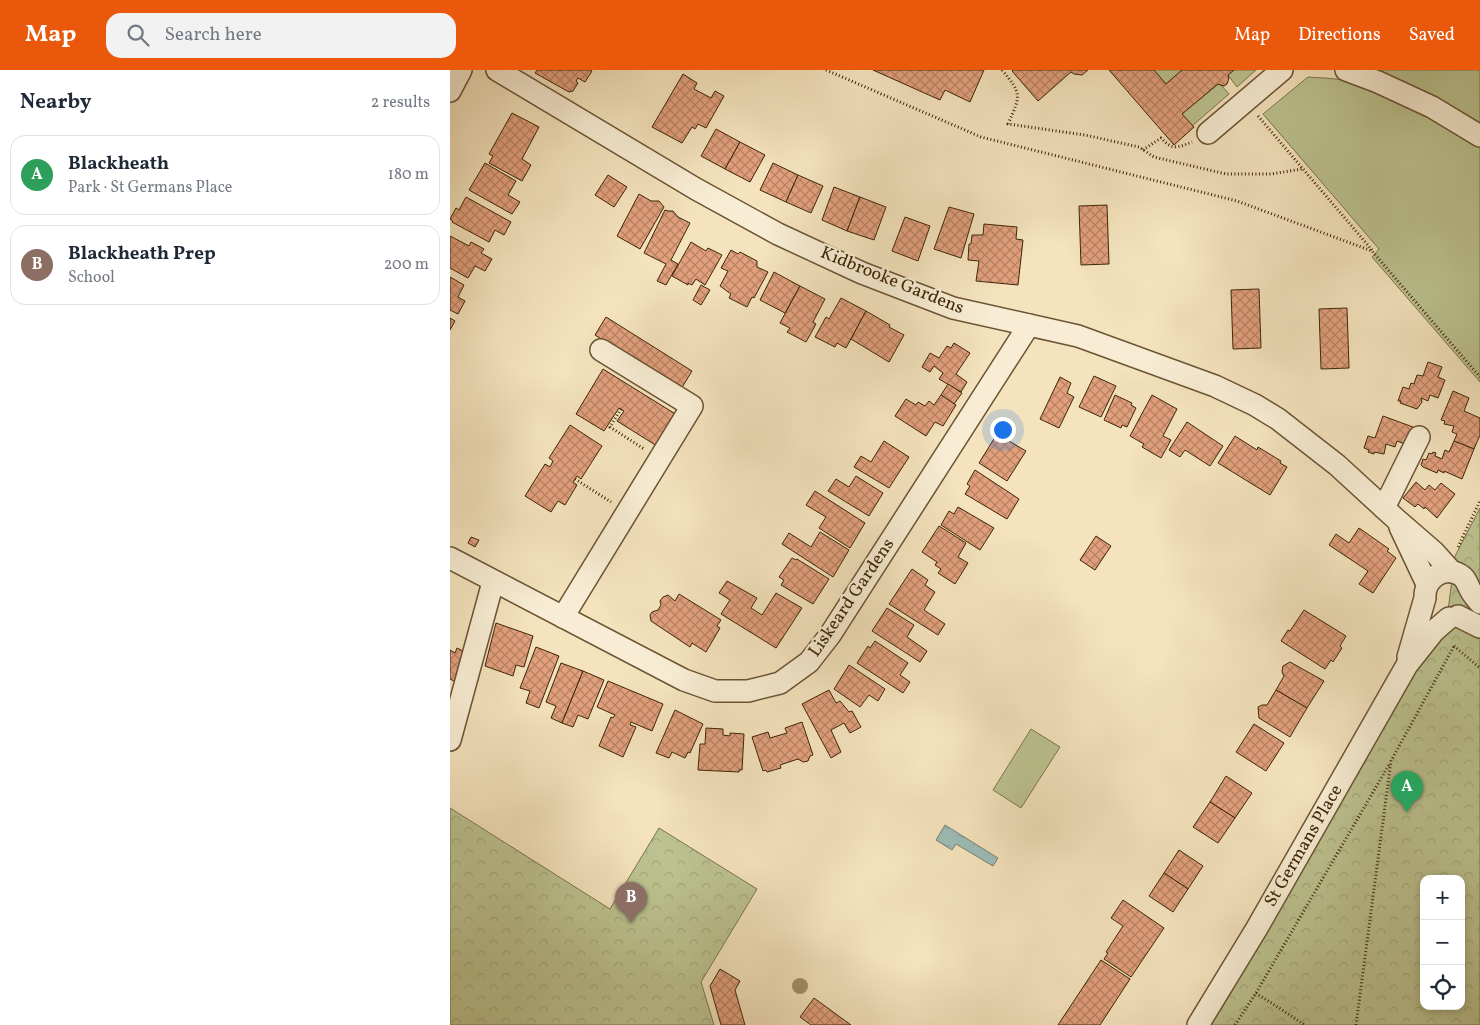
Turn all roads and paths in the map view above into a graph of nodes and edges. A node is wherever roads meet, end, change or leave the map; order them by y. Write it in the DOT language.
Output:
graph roads {
  1 [pos="461,70"];
  2 [pos="497,70"];
  3 [pos="826,70"];
  4 [pos="1002,70"];
  5 [pos="1282,70"];
  6 [pos="1346,70"];
  7 [pos="450,91"];
  8 [pos="1245,101"];
  9 [pos="1208,133"];
  10 [pos="1480,136"];
  11 [pos="1143,150"];
  12 [pos="1302,168"];
  13 [pos="1372,251"];
  14 [pos="1029,325"];
  15 [pos="601,350"];
  16 [pos="1480,377"];
  17 [pos="621,409"];
  18 [pos="1420,437"];
  19 [pos="659,458"];
  20 [pos="575,479"];
  21 [pos="1480,501"];
  22 [pos="627,512"];
  23 [pos="1390,514"];
  24 [pos="1456,551"];
  25 [pos="450,558"];
  26 [pos="493,582"];
  27 [pos="1470,585"];
  28 [pos="1426,591"];
  29 [pos="563,617"];
  30 [pos="1453,617"];
  31 [pos="1480,627"];
  32 [pos="1406,665"];
  33 [pos="1480,668"];
  34 [pos="450,740"];
  35 [pos="1391,761"];
  36 [pos="1256,993"];
  37 [pos="1198,1025"];
  38 [pos="1234,1025"];
  39 [pos="1305,1025"];
  40 [pos="1356,1025"];
  1 -- 7 [label="street"];
  2 -- 14 [label="street, Kidbrooke Gardens"];
  3 -- 13 [label="path"];
  4 -- 11 [label="path"];
  5 -- 8 [label="street"];
  6 -- 10 [label="street"];
  8 -- 9 [label="street"];
  8 -- 12 [label="path"];
  9 -- 11 [label="path"];
  11 -- 12 [label="path"];
  12 -- 13 [label="path"];
  13 -- 16 [label="path"];
  14 -- 23 [label="street, Kidbrooke Gardens"];
  14 -- 29 [label="street, Liskeard Gardens"];
  15 -- 19 [label="street"];
  17 -- 19 [label="path"];
  18 -- 23 [label="street"];
  19 -- 22 [label="street"];
  20 -- 22 [label="path"];
  21 -- 24 [label="path"];
  22 -- 29 [label="street"];
  23 -- 27 [label="street, Kidbrooke Gardens"];
  23 -- 28 [label="street"];
  25 -- 26 [label="street, Liskeard Gardens"];
  26 -- 29 [label="street, Liskeard Gardens"];
  26 -- 34 [label="street"];
  27 -- 28 [label="street"];
  27 -- 30 [label="street"];
  28 -- 30 [label="street"];
  28 -- 32 [label="street"];
  30 -- 31 [label="street"];
  30 -- 32 [label="street"];
  32 -- 37 [label="street, St Germans Place"];
  33 -- 35 [label="path"];
  35 -- 36 [label="path"];
  35 -- 40 [label="path"];
  36 -- 38 [label="path"];
  36 -- 39 [label="path"];
}
